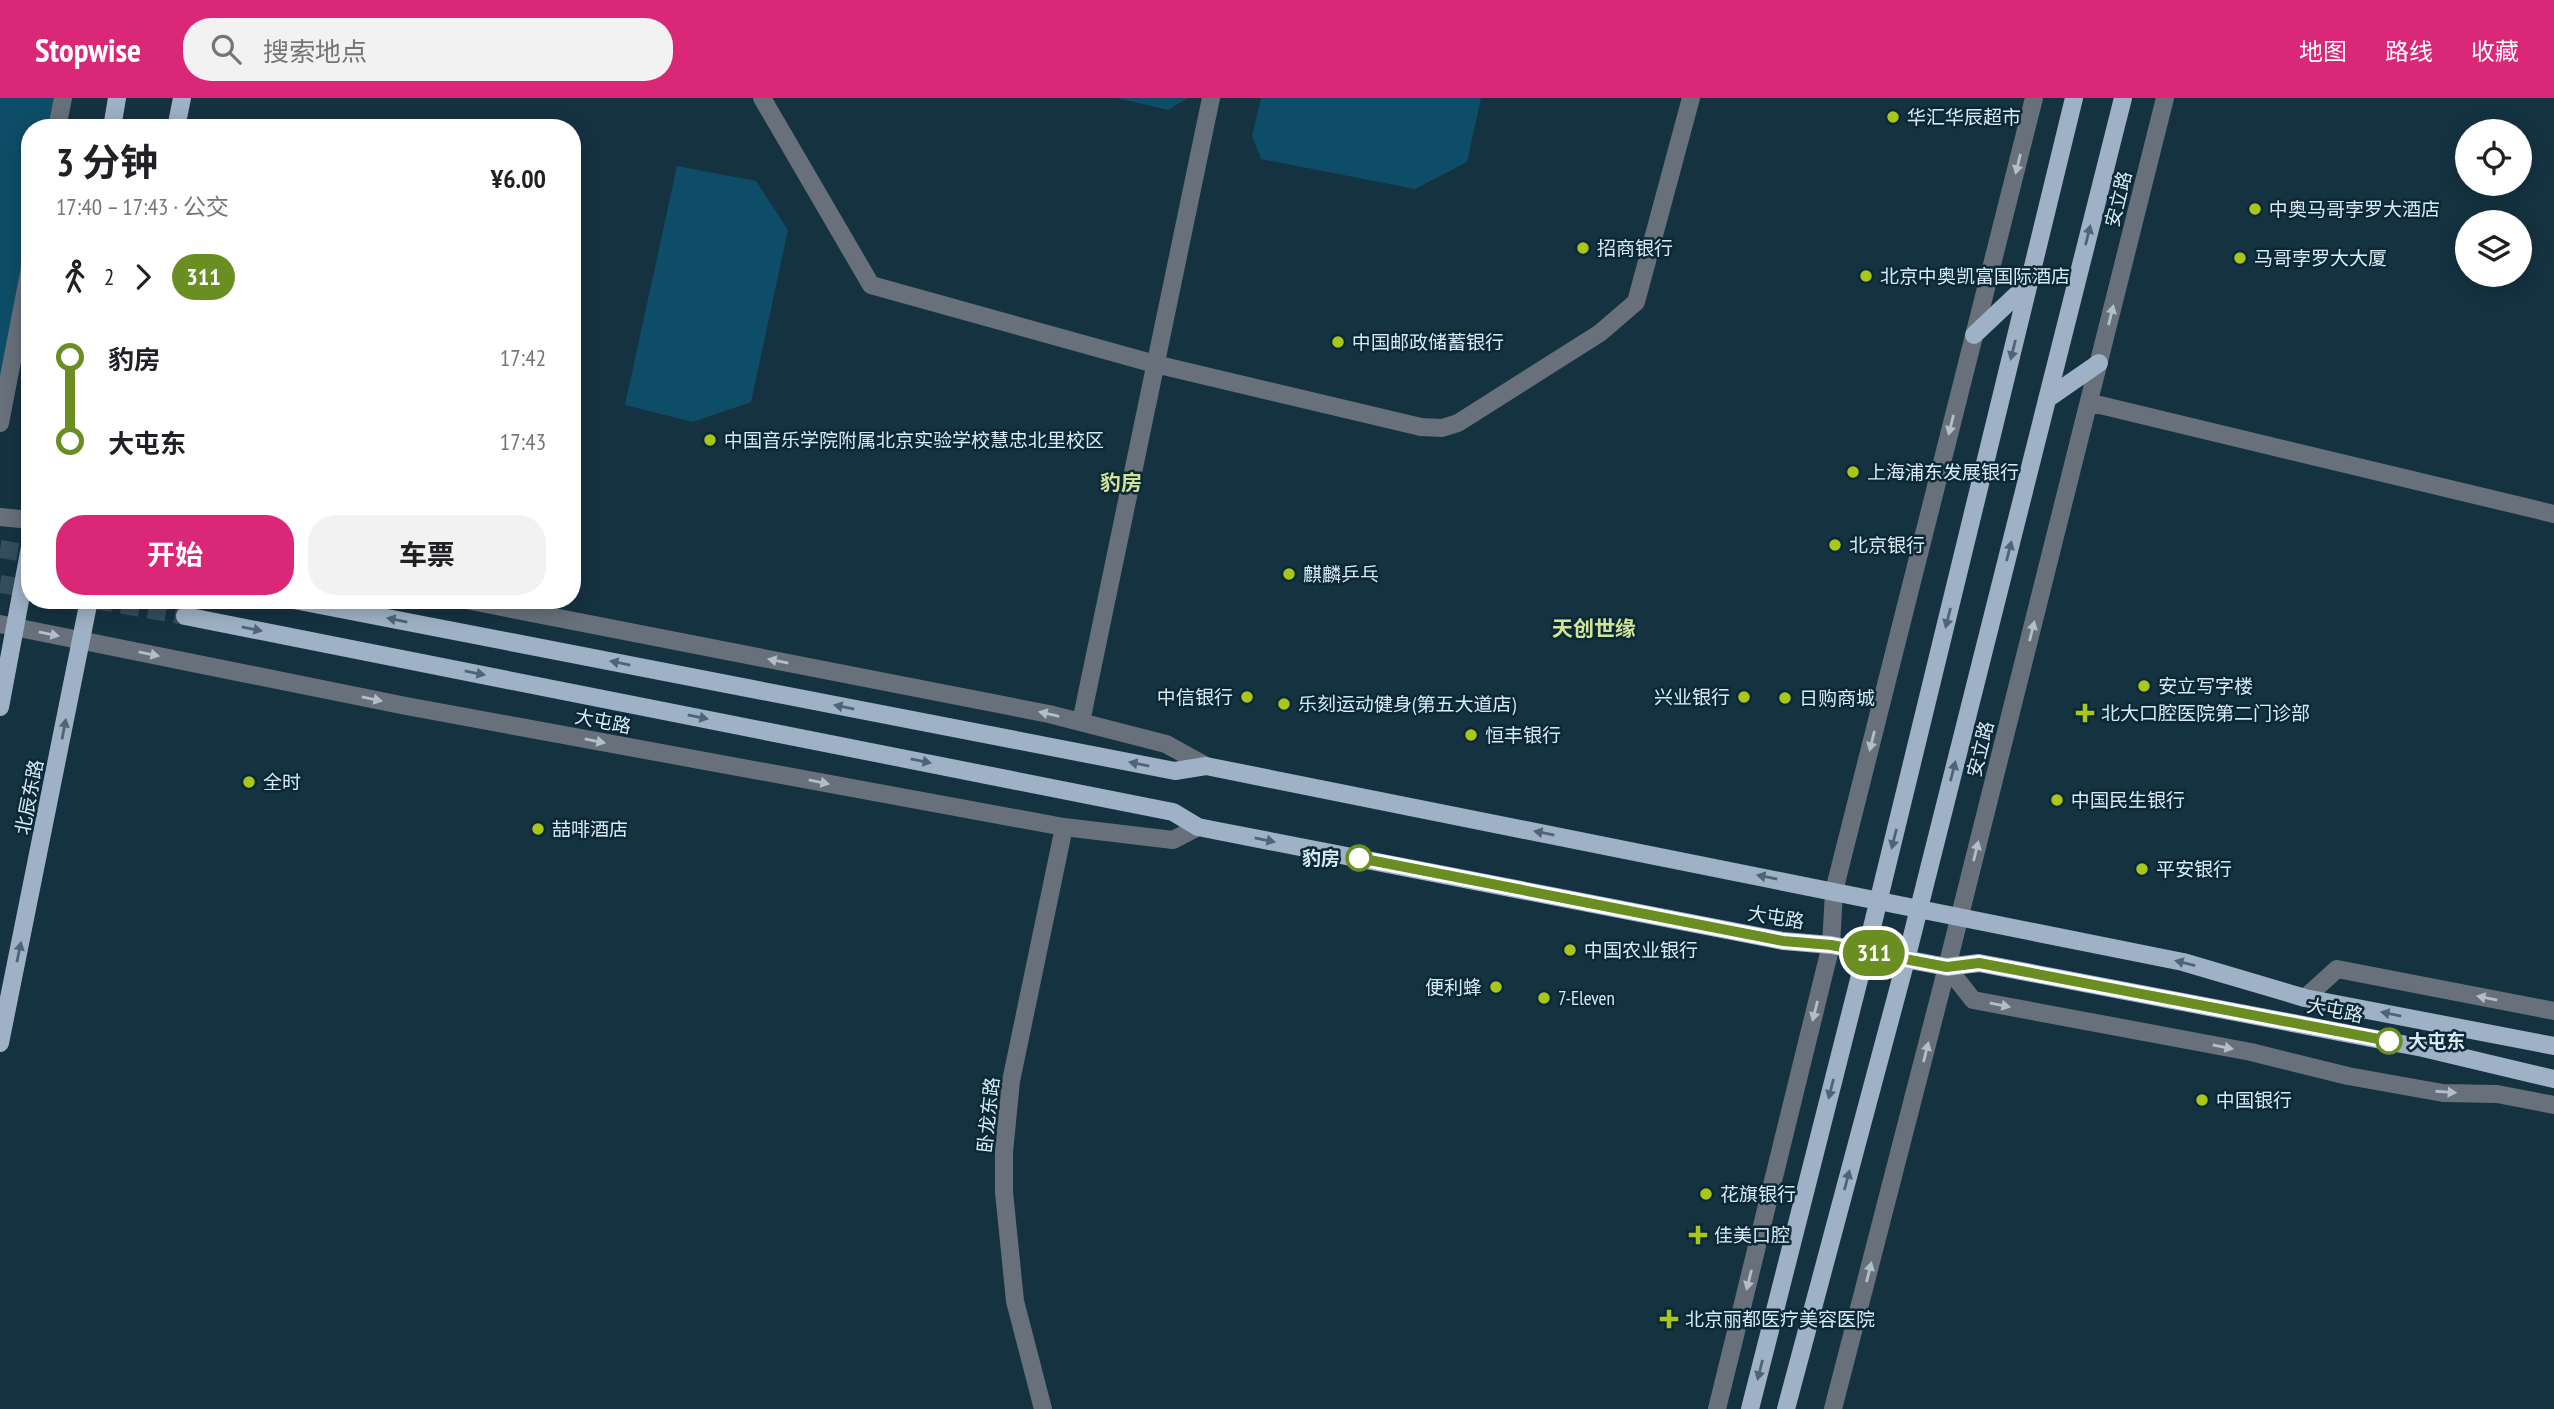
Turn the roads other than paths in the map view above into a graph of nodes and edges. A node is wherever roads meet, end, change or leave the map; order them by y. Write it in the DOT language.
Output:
graph roads {
  1 [pos="62,98"];
  2 [pos="117,98"];
  3 [pos="182,98"];
  4 [pos="762,98"];
  5 [pos="1211,98"];
  6 [pos="1691,98"];
  7 [pos="2035,98"];
  8 [pos="2074,98"];
  9 [pos="2123,98"];
  10 [pos="2165,98"];
  11 [pos="58,119"];
  12 [pos="114,119"];
  13 [pos="178,119"];
  14 [pos="2029,284"];
  15 [pos="21,314"];
  16 [pos="1974,335"];
  17 [pos="2099,363"];
  18 [pos="1155,364"];
  19 [pos="2047,399"];
  20 [pos="2089,405"];
  21 [pos="0,423"];
  22 [pos="2554,514"];
  23 [pos="0,517"];
  24 [pos="21,519"];
  25 [pos="21,580"];
  26 [pos="87,609"];
  27 [pos="340,609"];
  28 [pos="511,609"];
  29 [pos="185,615"];
  30 [pos="8,625"];
  31 [pos="82,641"];
  32 [pos="0,707"];
  33 [pos="1081,722"];
  34 [pos="1206,766"];
  35 [pos="1063,827"];
  36 [pos="1198,827"];
  37 [pos="1834,891"];
  38 [pos="1878,901"];
  39 [pos="1918,909"];
  40 [pos="1959,917"];
  41 [pos="1831,945"];
  42 [pos="1866,952"];
  43 [pos="1906,960"];
  44 [pos="1947,967"];
  45 [pos="2305,998"];
  46 [pos="2554,1012"];
  47 [pos="0,1043"];
  48 [pos="2554,1046"];
  49 [pos="2554,1079"];
  50 [pos="2554,1105"];
  51 [pos="1043,1409"];
  52 [pos="1717,1409"];
  53 [pos="1750,1409"];
  54 [pos="1786,1409"];
  55 [pos="1833,1409"];
  1 -- 11 [label="street"];
  2 -- 12 [label="main road"];
  3 -- 13 [label="main road"];
  4 -- 18 [label="street"];
  5 -- 18 [label="street"];
  6 -- 18 [label="street"];
  7 -- 16 [label="street, one-way"];
  8 -- 14 [label="main road"];
  19 -- 9 [label="main road, 安立路, one-way"];
  17 -- 10 [label="street, 安立路, one-way"];
  14 -- 16 [label="main road"];
  14 -- 38 [label="main road, one-way"];
  15 -- 21 [label="street"];
  16 -- 37 [label="street, one-way"];
  17 -- 19 [label="main road"];
  17 -- 20 [label="street, 安立路"];
  18 -- 33 [label="street"];
  39 -- 19 [label="main road, 安立路, one-way"];
  20 -- 22 [label="street"];
  40 -- 20 [label="street, 安立路, one-way"];
  23 -- 24 [label="street"];
  25 -- 30 [label="main road"];
  26 -- 31 [label="main road, 北辰东路"];
  34 -- 27 [label="main road, 大屯路, one-way"];
  33 -- 28 [label="street, 大屯路, one-way"];
  29 -- 36 [label="main road, 大屯路, one-way"];
  30 -- 31 [label="street, 大屯路, one-way"];
  30 -- 32 [label="main road"];
  31 -- 35 [label="street, 大屯路, one-way"];
  47 -- 31 [label="main road, 北辰东路, one-way"];
  33 -- 34 [label="street, 大屯路"];
  37 -- 34 [label="main road, 大屯路, one-way"];
  35 -- 36 [label="street, 大屯路"];
  35 -- 51 [label="street, 卧龙东路"];
  36 -- 41 [label="main road, 大屯路, one-way"];
  37 -- 38 [label="main road, 大屯路"];
  37 -- 41 [label="street"];
  38 -- 39 [label="main road, 大屯路"];
  38 -- 42 [label="main road"];
  39 -- 40 [label="main road, 大屯路"];
  39 -- 43 [label="main road, 安立路"];
  40 -- 44 [label="street, 安立路"];
  45 -- 40 [label="main road, 大屯路, one-way"];
  41 -- 42 [label="main road, 大屯路"];
  41 -- 52 [label="street, one-way"];
  42 -- 43 [label="main road, 大屯路"];
  42 -- 53 [label="main road, one-way"];
  43 -- 44 [label="main road, 大屯路"];
  54 -- 43 [label="main road, one-way"];
  44 -- 49 [label="main road, 大屯路"];
  44 -- 50 [label="street, one-way"];
  55 -- 44 [label="street, 安立路, one-way"];
  46 -- 45 [label="street, one-way"];
  48 -- 45 [label="main road, 大屯路, one-way"];
}
